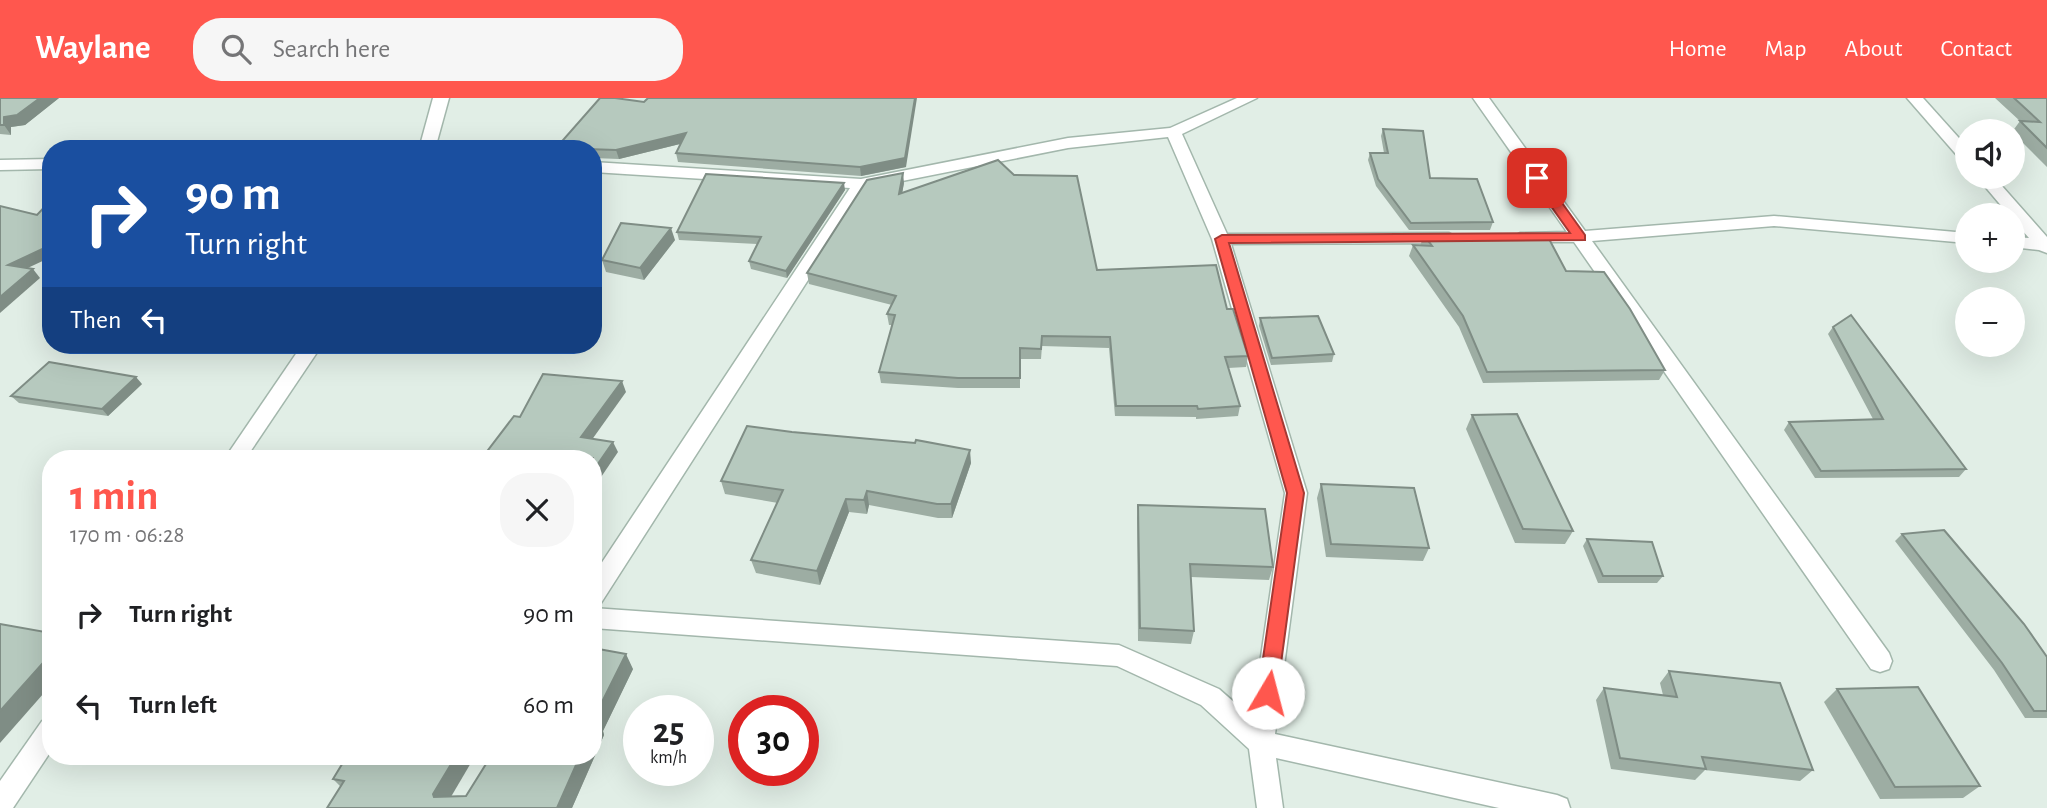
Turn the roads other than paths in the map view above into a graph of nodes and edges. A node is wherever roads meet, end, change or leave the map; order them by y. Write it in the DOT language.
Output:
graph roads {
  1 [pos="441,98"];
  2 [pos="1249,98"];
  3 [pos="1480,98"];
  4 [pos="1915,98"];
  5 [pos="1173,132"];
  6 [pos="429,140"];
  7 [pos="1955,143"];
  8 [pos="42,164"];
  9 [pos="0,165"];
  10 [pos="602,168"];
  11 [pos="861,184"];
  12 [pos="1996,189"];
  13 [pos="1580,237"];
  14 [pos="1955,237"];
  15 [pos="1469,238"];
  16 [pos="1497,238"];
  17 [pos="1222,239"];
  18 [pos="2025,244"];
  19 [pos="2046,246"];
  20 [pos="306,354"];
  21 [pos="240,450"];
  22 [pos="602,582"];
  23 [pos="602,619"];
  24 [pos="1881,661"];
  25 [pos="42,743"];
  26 [pos="1261,743"];
  27 [pos="0,804"];
  28 [pos="1270,808"];
  29 [pos="1557,808"];
  1 -- 6 [label="street"];
  2 -- 5 [label="street"];
  3 -- 13 [label="street"];
  4 -- 7 [label="street"];
  5 -- 11 [label="street"];
  5 -- 17 [label="street"];
  8 -- 9 [label="street"];
  10 -- 11 [label="street"];
  11 -- 22 [label="street"];
  12 -- 19 [label="street"];
  13 -- 14 [label="street"];
  13 -- 16 [label="street"];
  13 -- 24 [label="street"];
  15 -- 17 [label="street"];
  17 -- 26 [label="street"];
  18 -- 19 [label="street"];
  20 -- 21 [label="street"];
  23 -- 26 [label="street"];
  25 -- 27 [label="street"];
  26 -- 28 [label="street"];
  26 -- 29 [label="street"];
}
